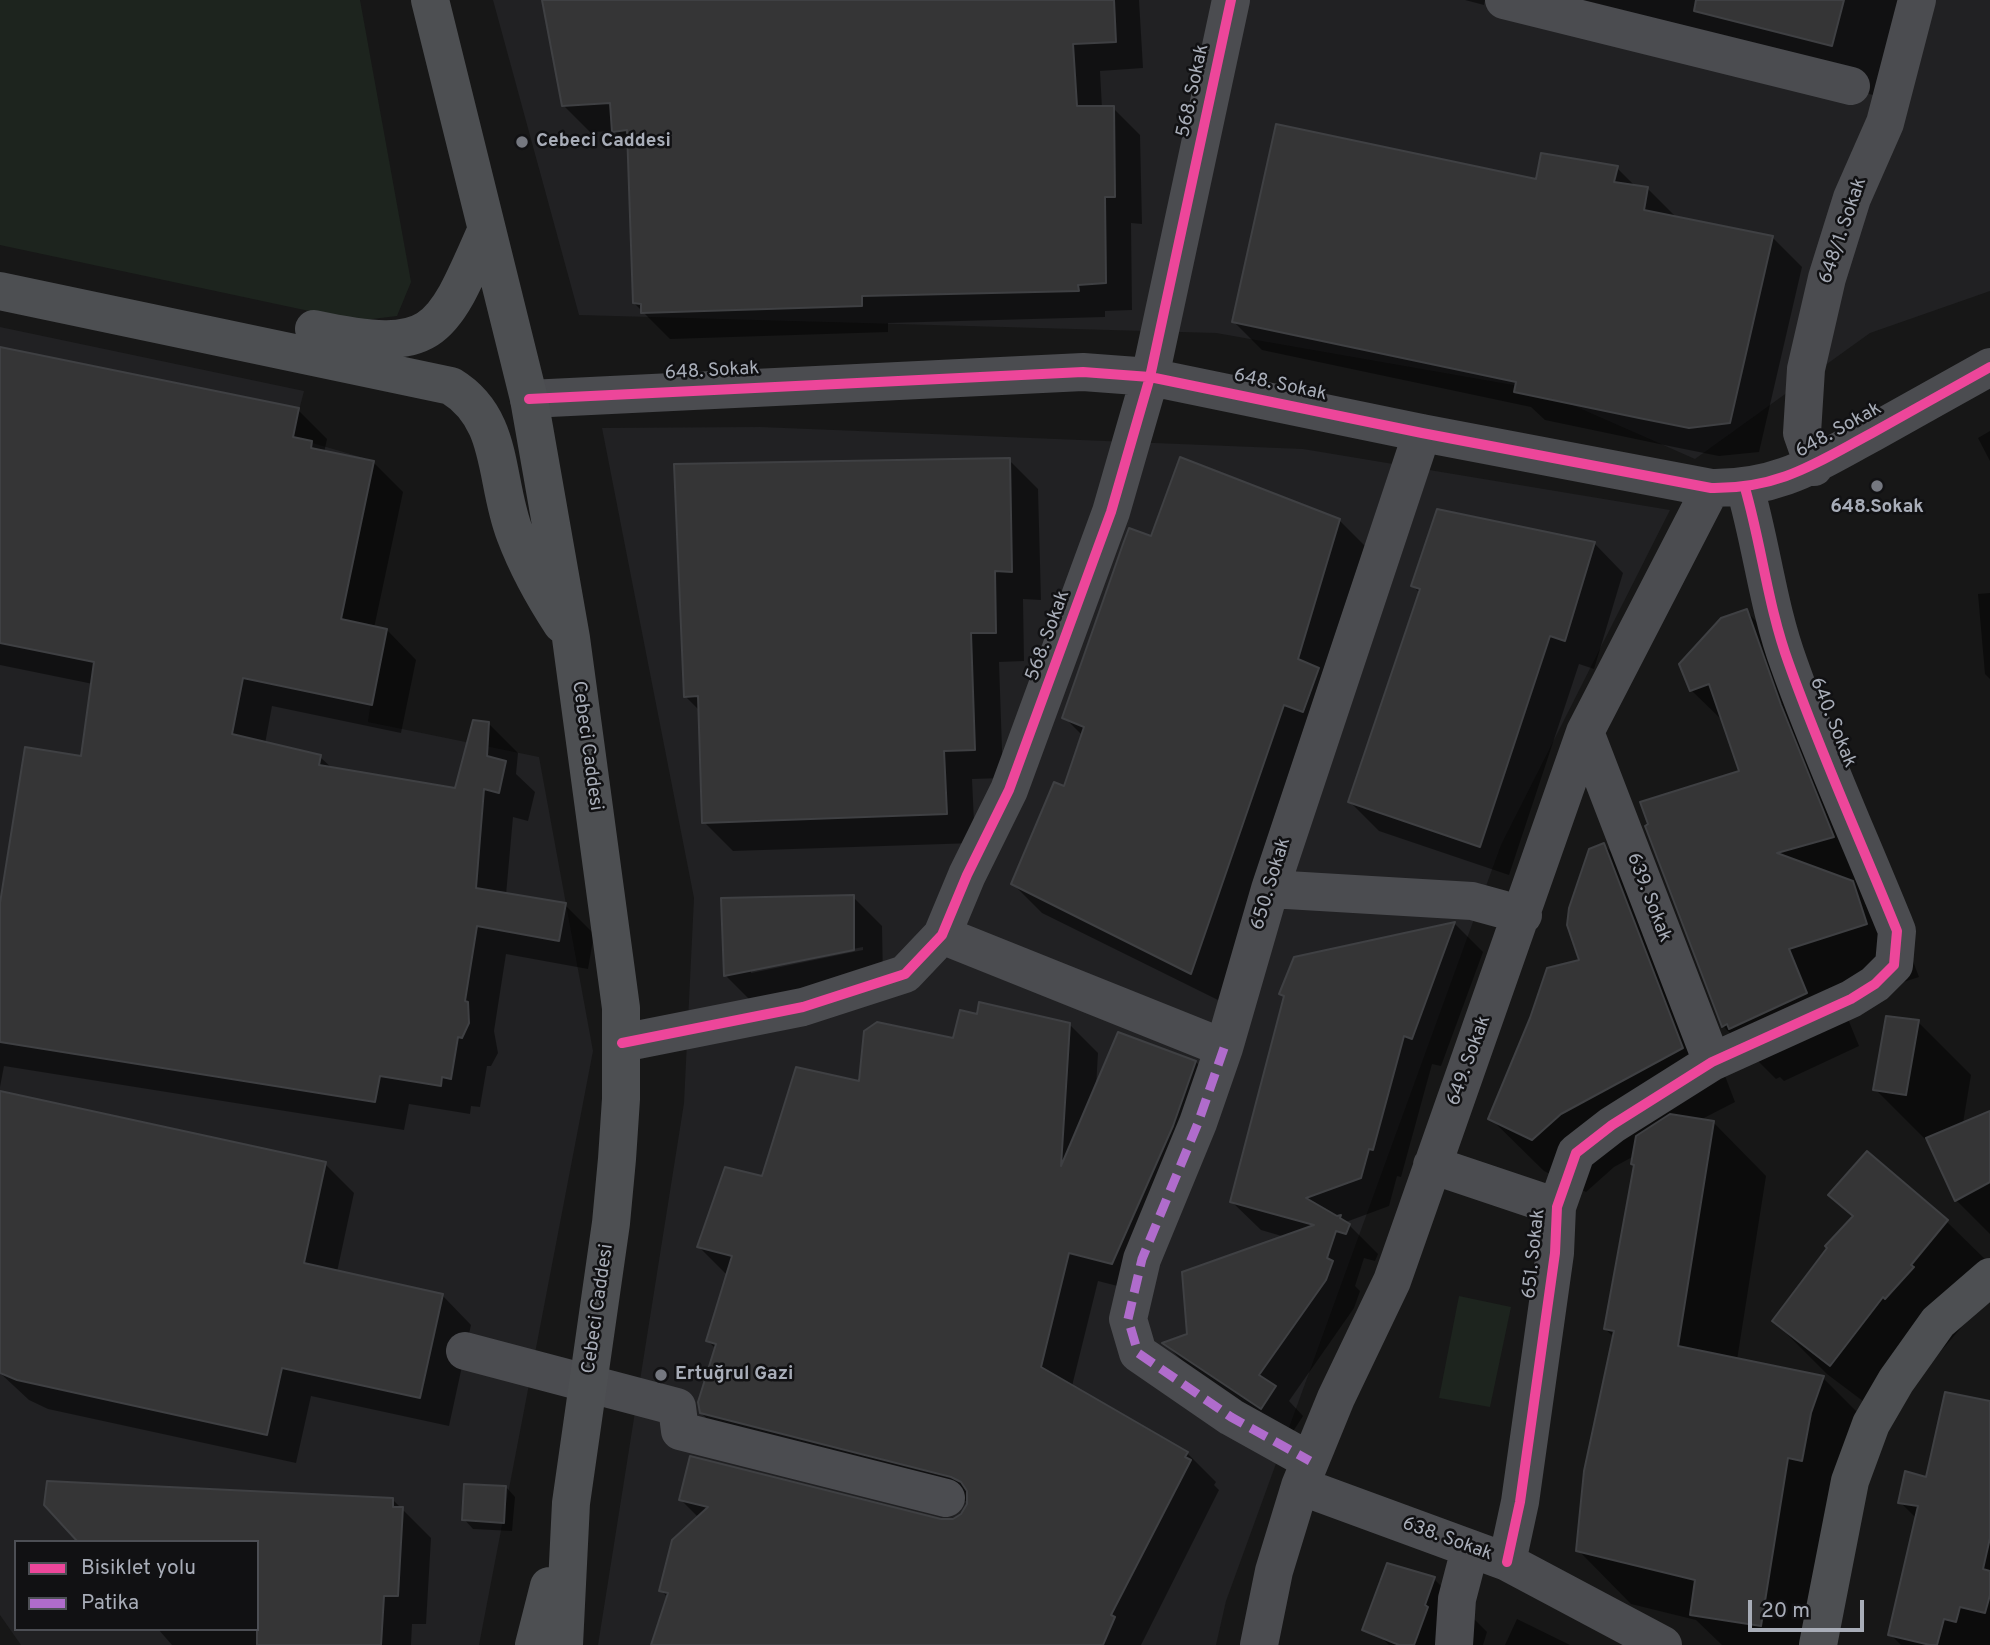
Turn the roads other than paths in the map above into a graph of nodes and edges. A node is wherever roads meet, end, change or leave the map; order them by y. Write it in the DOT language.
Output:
graph roads {
  1 [pos="430,0"];
  2 [pos="1231,0"];
  3 [pos="1504,0"];
  4 [pos="1917,0"];
  5 [pos="1852,86"];
  6 [pos="486,231"];
  7 [pos="0,264"];
  8 [pos="0,291"];
  9 [pos="1990,367"];
  10 [pos="1150,376"];
  11 [pos="529,399"];
  12 [pos="1422,433"];
  13 [pos="1814,467"];
  14 [pos="1728,488"];
  15 [pos="570,638"];
  16 [pos="1585,733"];
  17 [pos="1269,889"];
  18 [pos="1523,915"];
  19 [pos="942,935"];
  20 [pos="1894,965"];
  21 [pos="622,1043"];
  22 [pos="1224,1048"];
  23 [pos="1712,1062"];
  24 [pos="1432,1165"];
  25 [pos="1557,1207"];
  26 [pos="1990,1277"];
  27 [pos="465,1351"];
  28 [pos="589,1384"];
  29 [pos="1305,1473"];
  30 [pos="946,1498"];
  31 [pos="571,1503"];
  32 [pos="1470,1549"];
  33 [pos="1507,1562"];
  34 [pos="534,1645"];
  35 [pos="564,1645"];
  36 [pos="1259,1645"];
  37 [pos="1454,1645"];
  38 [pos="1663,1645"];
  39 [pos="1818,1645"];
  1 -- 6 [label="main road, Cebeci Caddesi"];
  2 -- 10 [label="street, 568. Sokak"];
  3 -- 5 [label="street"];
  4 -- 13 [label="street, 648/1. Sokak"];
  6 -- 7 [label="main road"];
  6 -- 11 [label="main road, Cebeci Caddesi"];
  8 -- 15 [label="main road"];
  9 -- 13 [label="street, 648. Sokak"];
  10 -- 11 [label="street, 648. Sokak"];
  10 -- 12 [label="street, 648. Sokak"];
  10 -- 19 [label="street, 568. Sokak"];
  11 -- 15 [label="main road, Cebeci Caddesi"];
  12 -- 14 [label="street, 648. Sokak"];
  12 -- 17 [label="street, 650. Sokak"];
  13 -- 14 [label="street, 648. Sokak"];
  14 -- 16 [label="street, 649. Sokak"];
  14 -- 20 [label="street, 640. Sokak"];
  15 -- 21 [label="main road, Cebeci Caddesi"];
  16 -- 18 [label="street, 649. Sokak"];
  16 -- 23 [label="street, 639. Sokak"];
  17 -- 18 [label="street"];
  17 -- 22 [label="street, 650. Sokak"];
  18 -- 24 [label="street, 649. Sokak"];
  19 -- 21 [label="street, 568. Sokak"];
  19 -- 22 [label="street"];
  20 -- 23 [label="street, 651. Sokak"];
  21 -- 28 [label="main road, Cebeci Caddesi"];
  22 -- 29 [label="street, 650. Sokak"];
  23 -- 25 [label="street, 651. Sokak"];
  24 -- 25 [label="street"];
  24 -- 29 [label="street, 649. Sokak"];
  25 -- 33 [label="street, 651. Sokak"];
  26 -- 39 [label="main road"];
  27 -- 28 [label="street"];
  28 -- 30 [label="street"];
  28 -- 31 [label="main road, Cebeci Caddesi"];
  29 -- 32 [label="street, 638. Sokak"];
  29 -- 36 [label="street, 649. Sokak"];
  31 -- 34 [label="main road"];
  31 -- 35 [label="main road"];
  32 -- 33 [label="street, 638. Sokak"];
  32 -- 37 [label="street"];
  33 -- 38 [label="street, 638. Sokak"];
}
